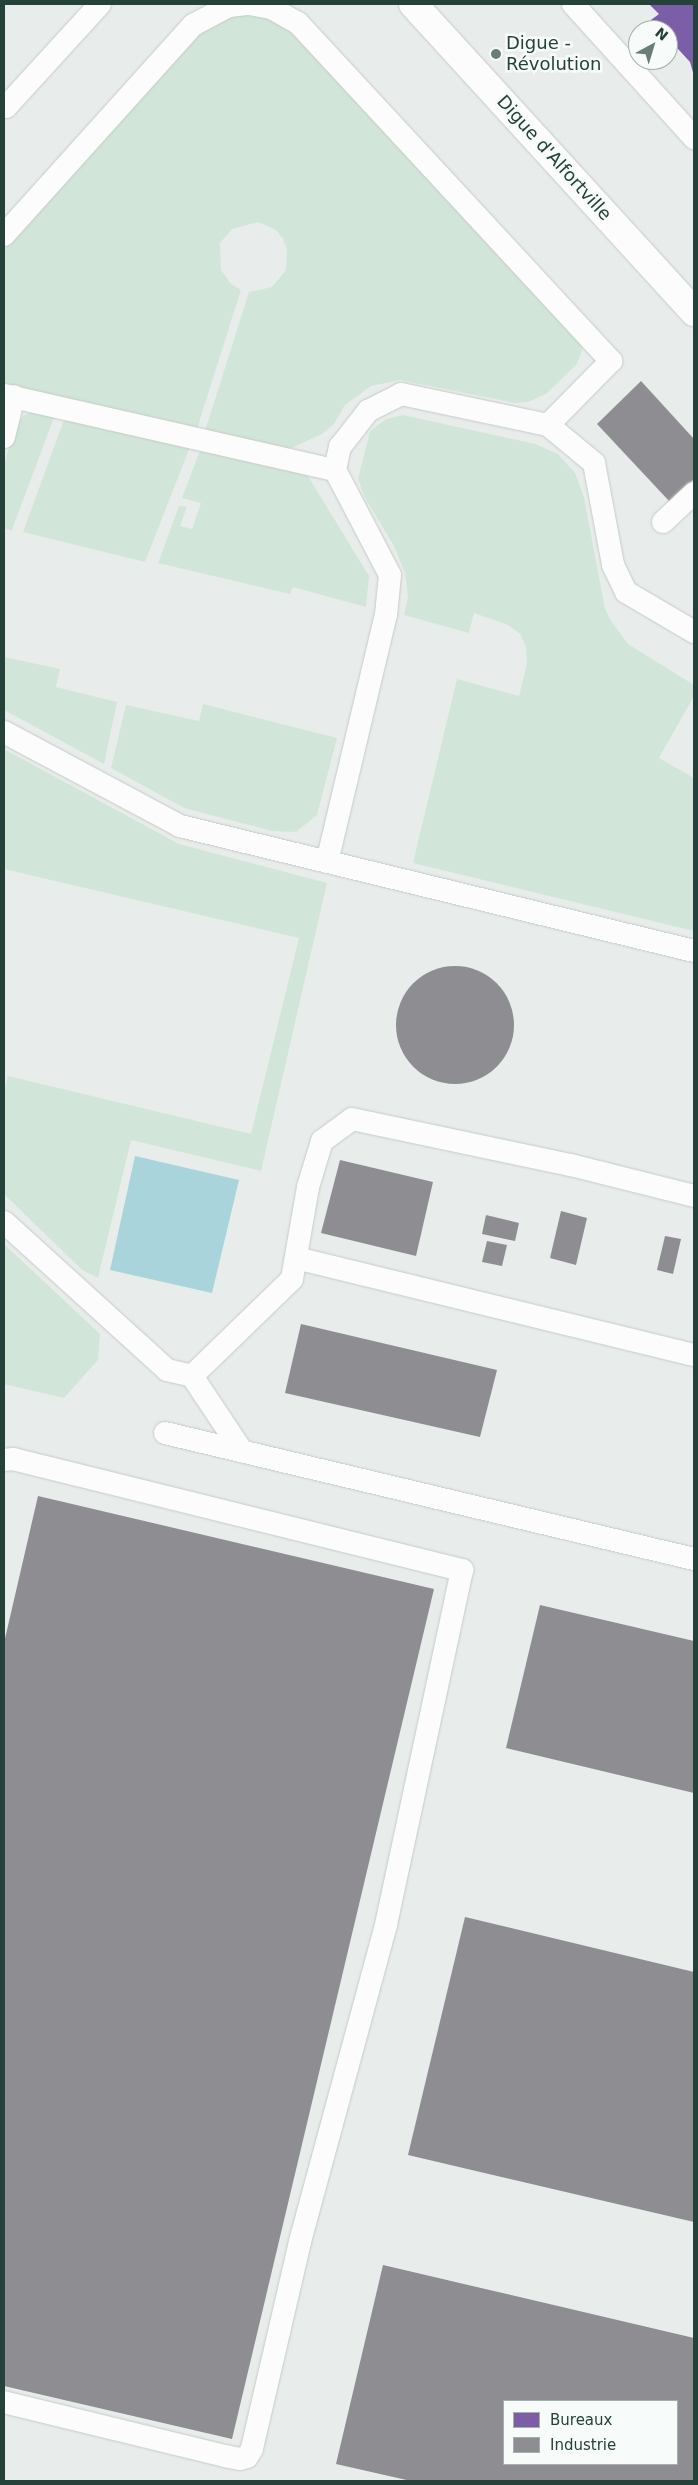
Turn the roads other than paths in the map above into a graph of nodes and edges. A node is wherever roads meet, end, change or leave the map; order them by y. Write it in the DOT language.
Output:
graph roads {
  1 [pos="100,4"];
  2 [pos="414,4"];
  3 [pos="573,4"];
  4 [pos="6,107"];
  5 [pos="694,138"];
  6 [pos="4,235"];
  7 [pos="694,312"];
  8 [pos="9,395"];
  9 [pos="548,425"];
  10 [pos="4,437"];
  11 [pos="335,470"];
  12 [pos="694,493"];
  13 [pos="663,522"];
  14 [pos="694,632"];
  15 [pos="4,732"];
  16 [pos="327,862"];
  17 [pos="694,952"];
  18 [pos="694,1196"];
  19 [pos="4,1222"];
  20 [pos="296,1258"];
  21 [pos="694,1355"];
  22 [pos="192,1376"];
  23 [pos="165,1433"];
  24 [pos="242,1452"];
  25 [pos="4,1460"];
  26 [pos="694,1559"];
  27 [pos="4,2402"];
  1 -- 4 [label="lane"];
  2 -- 7 [label="street, Digue d'Alfortville"];
  3 -- 5 [label="lane"];
  6 -- 9 [label="lane"];
  8 -- 10 [label="lane"];
  8 -- 11 [label="lane"];
  9 -- 11 [label="lane"];
  9 -- 14 [label="lane"];
  11 -- 16 [label="lane"];
  12 -- 13 [label="lane"];
  15 -- 16 [label="lane"];
  16 -- 17 [label="lane"];
  18 -- 20 [label="lane"];
  19 -- 22 [label="lane"];
  20 -- 21 [label="lane"];
  20 -- 22 [label="lane"];
  22 -- 24 [label="lane"];
  23 -- 24 [label="lane"];
  24 -- 26 [label="lane"];
  25 -- 27 [label="lane"];
}
